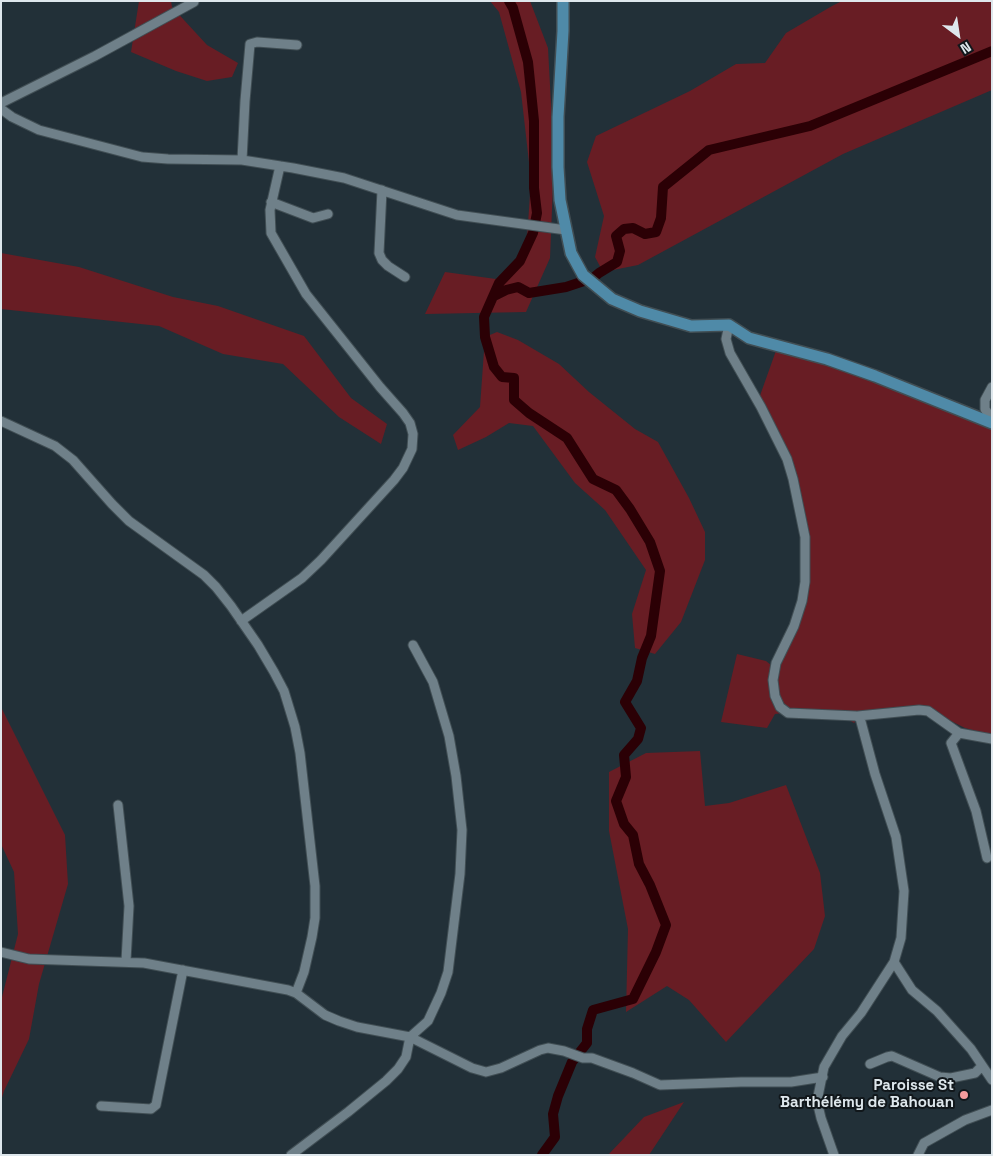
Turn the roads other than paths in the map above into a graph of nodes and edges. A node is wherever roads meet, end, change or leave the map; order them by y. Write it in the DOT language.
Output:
graph roads {
  1 [pos="563,1"];
  2 [pos="194,2"];
  3 [pos="297,45"];
  4 [pos="1,102"];
  5 [pos="1,109"];
  6 [pos="242,160"];
  7 [pos="280,166"];
  8 [pos="382,190"];
  9 [pos="271,202"];
  10 [pos="328,214"];
  11 [pos="566,230"];
  12 [pos="405,278"];
  13 [pos="729,325"];
  14 [pos="992,387"];
  15 [pos="1,420"];
  16 [pos="992,421"];
  17 [pos="241,621"];
  18 [pos="413,645"];
  19 [pos="858,716"];
  20 [pos="959,733"];
  21 [pos="992,739"];
  22 [pos="118,805"];
  23 [pos="987,858"];
  24 [pos="1,952"];
  25 [pos="126,961"];
  26 [pos="894,962"];
  27 [pos="183,970"];
  28 [pos="296,993"];
  29 [pos="410,1037"];
  30 [pos="870,1064"];
  31 [pos="982,1066"];
  32 [pos="823,1077"];
  33 [pos="992,1080"];
  34 [pos="101,1106"];
  35 [pos="992,1110"];
  36 [pos="290,1155"];
  37 [pos="834,1155"];
  38 [pos="918,1155"];
  1 -- 11 [label="main road"];
  2 -- 4 [label="street"];
  3 -- 6 [label="street"];
  5 -- 6 [label="street"];
  6 -- 7 [label="street"];
  7 -- 8 [label="street"];
  7 -- 9 [label="street"];
  8 -- 11 [label="street"];
  8 -- 12 [label="street"];
  9 -- 10 [label="street"];
  9 -- 17 [label="street"];
  11 -- 13 [label="main road"];
  13 -- 16 [label="main road"];
  13 -- 19 [label="street"];
  14 -- 16 [label="street"];
  15 -- 17 [label="street"];
  17 -- 28 [label="street"];
  18 -- 29 [label="street"];
  19 -- 20 [label="street"];
  19 -- 26 [label="street"];
  20 -- 21 [label="street"];
  20 -- 23 [label="street"];
  22 -- 25 [label="street"];
  24 -- 25 [label="street"];
  25 -- 27 [label="street"];
  26 -- 31 [label="street"];
  26 -- 32 [label="street"];
  27 -- 28 [label="street"];
  27 -- 34 [label="street"];
  28 -- 29 [label="street"];
  29 -- 32 [label="street"];
  29 -- 36 [label="street"];
  30 -- 31 [label="street"];
  31 -- 33 [label="street"];
  32 -- 37 [label="street"];
  35 -- 38 [label="street"];
}
